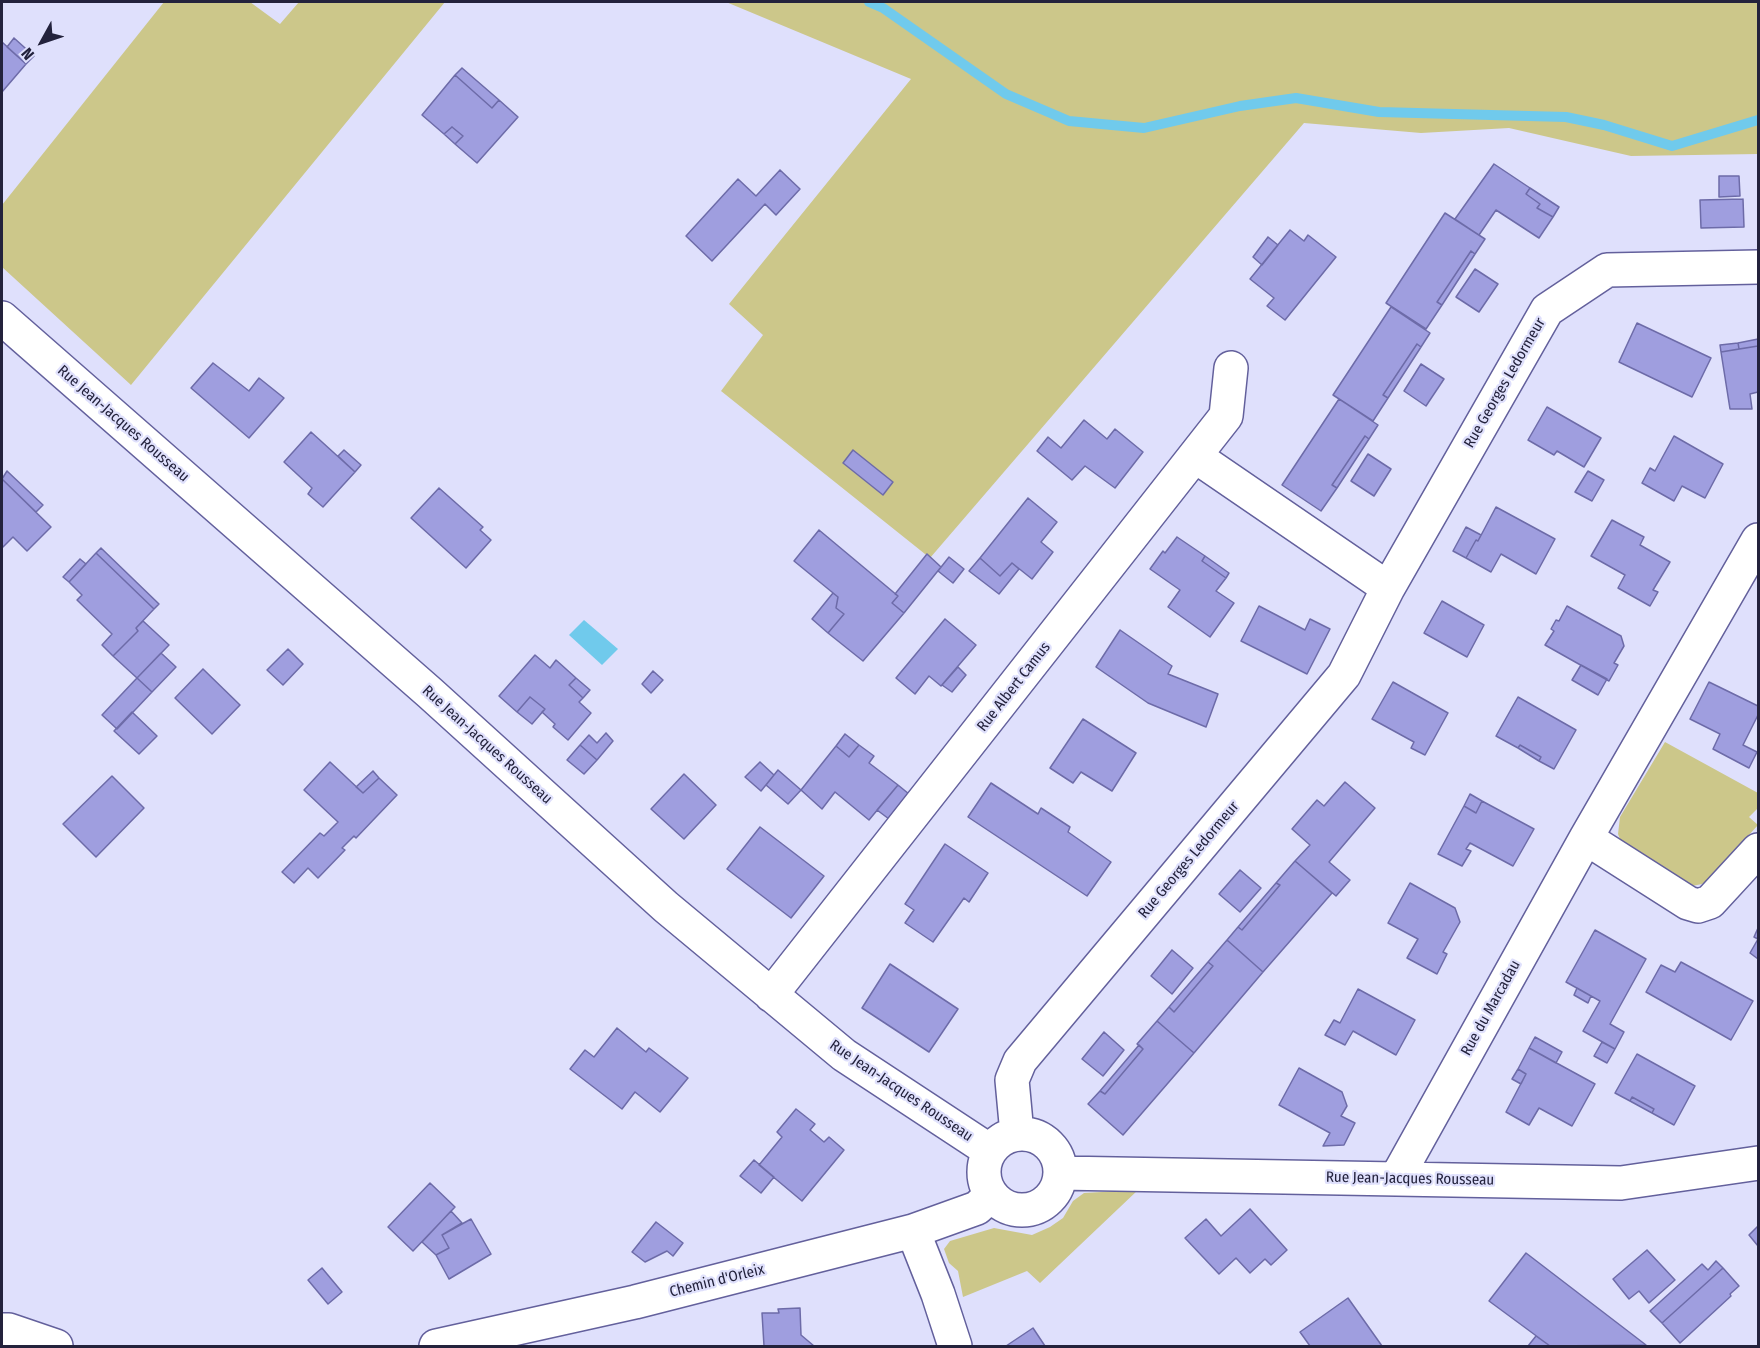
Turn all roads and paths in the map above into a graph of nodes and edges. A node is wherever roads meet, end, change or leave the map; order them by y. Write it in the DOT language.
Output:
graph roads {
  1 [pos="1758,267"];
  2 [pos="2,318"];
  3 [pos="1231,368"];
  4 [pos="1195,456"];
  5 [pos="1758,540"];
  6 [pos="1388,588"];
  7 [pos="1586,838"];
  8 [pos="1758,850"];
  9 [pos="771,995"];
  10 [pos="1017,1134"];
  11 [pos="990,1151"];
  12 [pos="1758,1163"];
  13 [pos="1060,1173"];
  14 [pos="1396,1179"];
  15 [pos="992,1196"];
  16 [pos="913,1232"];
  17 [pos="2,1330"];
  18 [pos="56,1347"];
  19 [pos="436,1347"];
  20 [pos="955,1347"];
  1 -- 6 [label="street, Rue Georges Ledormeur"];
  2 -- 9 [label="street, Rue Jean-Jacques Rousseau"];
  3 -- 4 [label="street, Rue Albert Camus"];
  4 -- 6 [label="street"];
  4 -- 9 [label="street, Rue Albert Camus"];
  5 -- 7 [label="street, Rue du Marcadau"];
  6 -- 10 [label="street, Rue Georges Ledormeur"];
  7 -- 8 [label="street"];
  7 -- 14 [label="street, Rue du Marcadau"];
  9 -- 11 [label="street, Rue Jean-Jacques Rousseau"];
  10 -- 11 [label="street"];
  10 -- 13 [label="street"];
  11 -- 15 [label="street"];
  12 -- 14 [label="street, Rue Jean-Jacques Rousseau"];
  13 -- 14 [label="street, Rue Jean-Jacques Rousseau"];
  13 -- 15 [label="street"];
  15 -- 16 [label="street, Chemin d'Orleix"];
  16 -- 19 [label="street, Chemin d'Orleix"];
  16 -- 20 [label="street"];
  17 -- 18 [label="street"];
}
